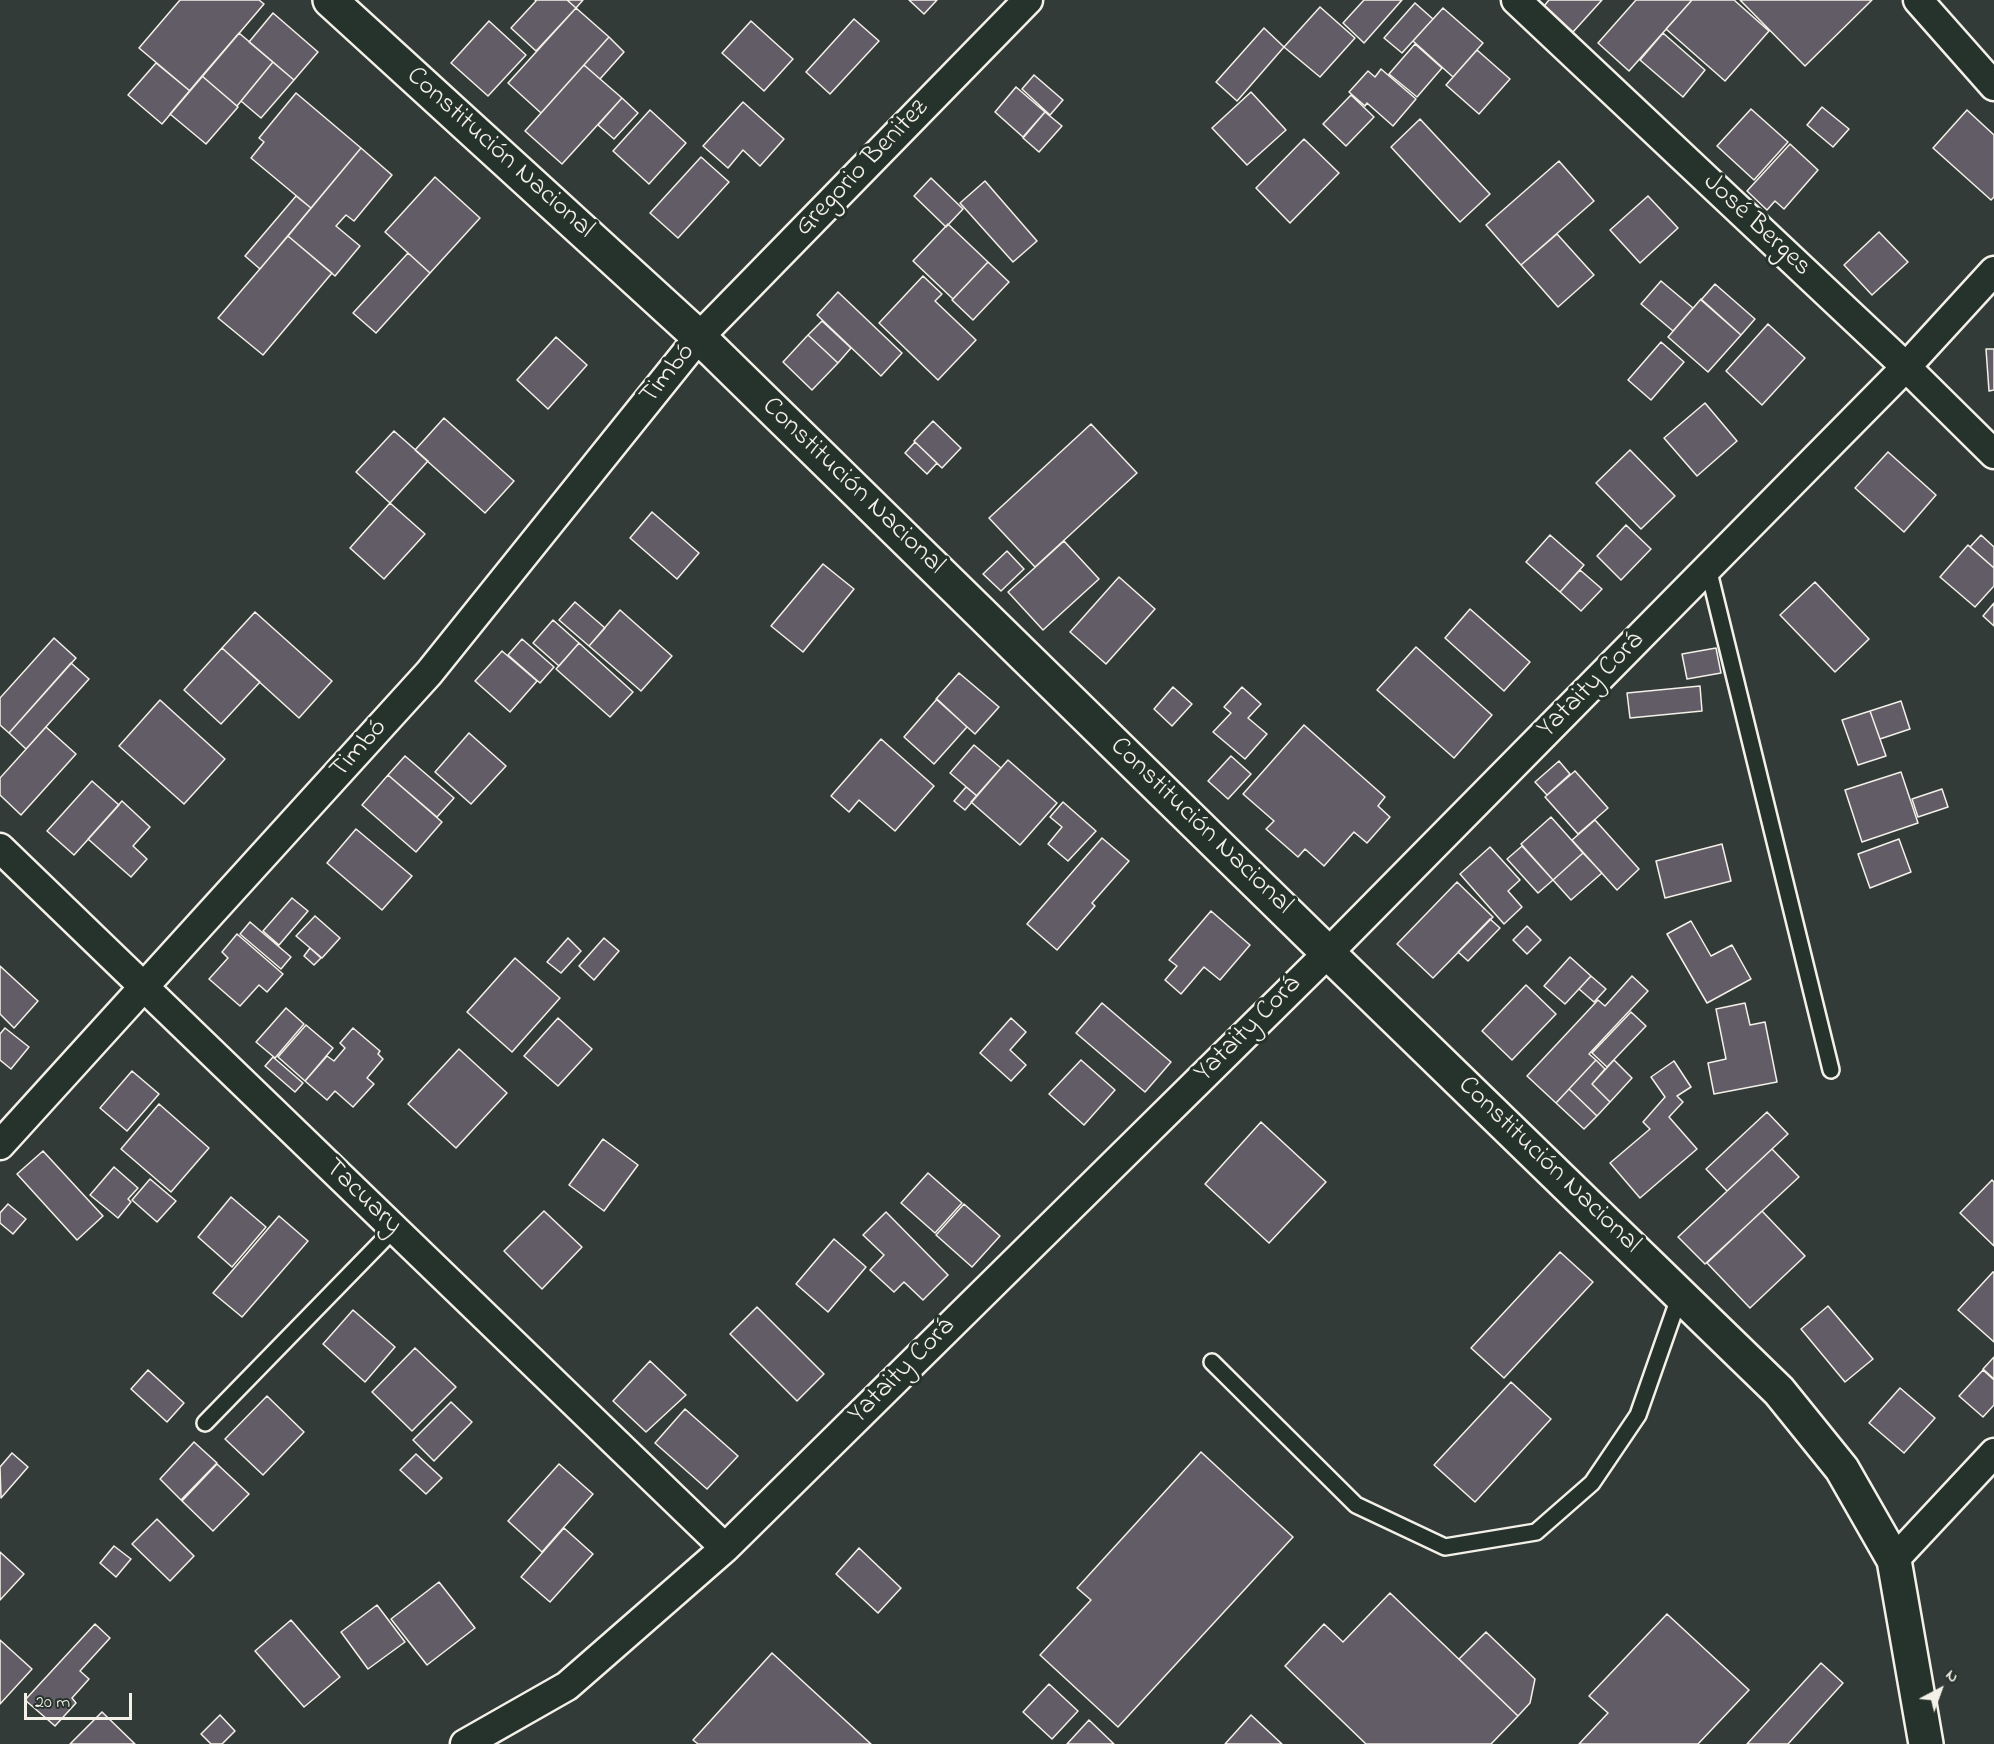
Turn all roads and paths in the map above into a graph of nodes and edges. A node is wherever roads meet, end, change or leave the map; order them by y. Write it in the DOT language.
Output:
graph roads {
  1 [pos="330,0"];
  2 [pos="1028,0"];
  3 [pos="1516,0"];
  4 [pos="1918,0"];
  5 [pos="1994,87"];
  6 [pos="1994,271"];
  7 [pos="699,337"];
  8 [pos="1906,367"];
  9 [pos="1994,454"];
  10 [pos="1708,568"];
  11 [pos="0,848"];
  12 [pos="1328,953"];
  13 [pos="144,987"];
  14 [pos="1831,1070"];
  15 [pos="0,1145"];
  16 [pos="394,1229"];
  17 [pos="1680,1295"];
  18 [pos="1212,1362"];
  19 [pos="205,1423"];
  20 [pos="1994,1454"];
  21 [pos="725,1548"];
  22 [pos="1894,1560"];
  23 [pos="465,1744"];
  24 [pos="1926,1744"];
  1 -- 7 [label="street, Constitución Nacional"];
  2 -- 7 [label="street, Gregorio Benitez"];
  3 -- 8 [label="street, José Berges"];
  4 -- 5 [label="street"];
  6 -- 8 [label="street, Yataity Corá"];
  7 -- 12 [label="street, Constitución Nacional"];
  7 -- 13 [label="street, Timbó"];
  8 -- 9 [label="street, José Berges"];
  8 -- 10 [label="street, Yataity Corá"];
  10 -- 12 [label="street, Yataity Corá"];
  10 -- 14 [label="lane"];
  11 -- 13 [label="street, Tacuary"];
  12 -- 17 [label="street, Constitución Nacional"];
  12 -- 21 [label="street, Yataity Corá"];
  13 -- 15 [label="street, Timbó"];
  13 -- 16 [label="street, Tacuary"];
  16 -- 19 [label="lane"];
  16 -- 21 [label="street, Tacuary"];
  17 -- 18 [label="lane"];
  17 -- 22 [label="street, Constitución Nacional"];
  20 -- 22 [label="street"];
  21 -- 23 [label="street, Yataity Corá"];
  22 -- 24 [label="street, Constitución Nacional"];
}
